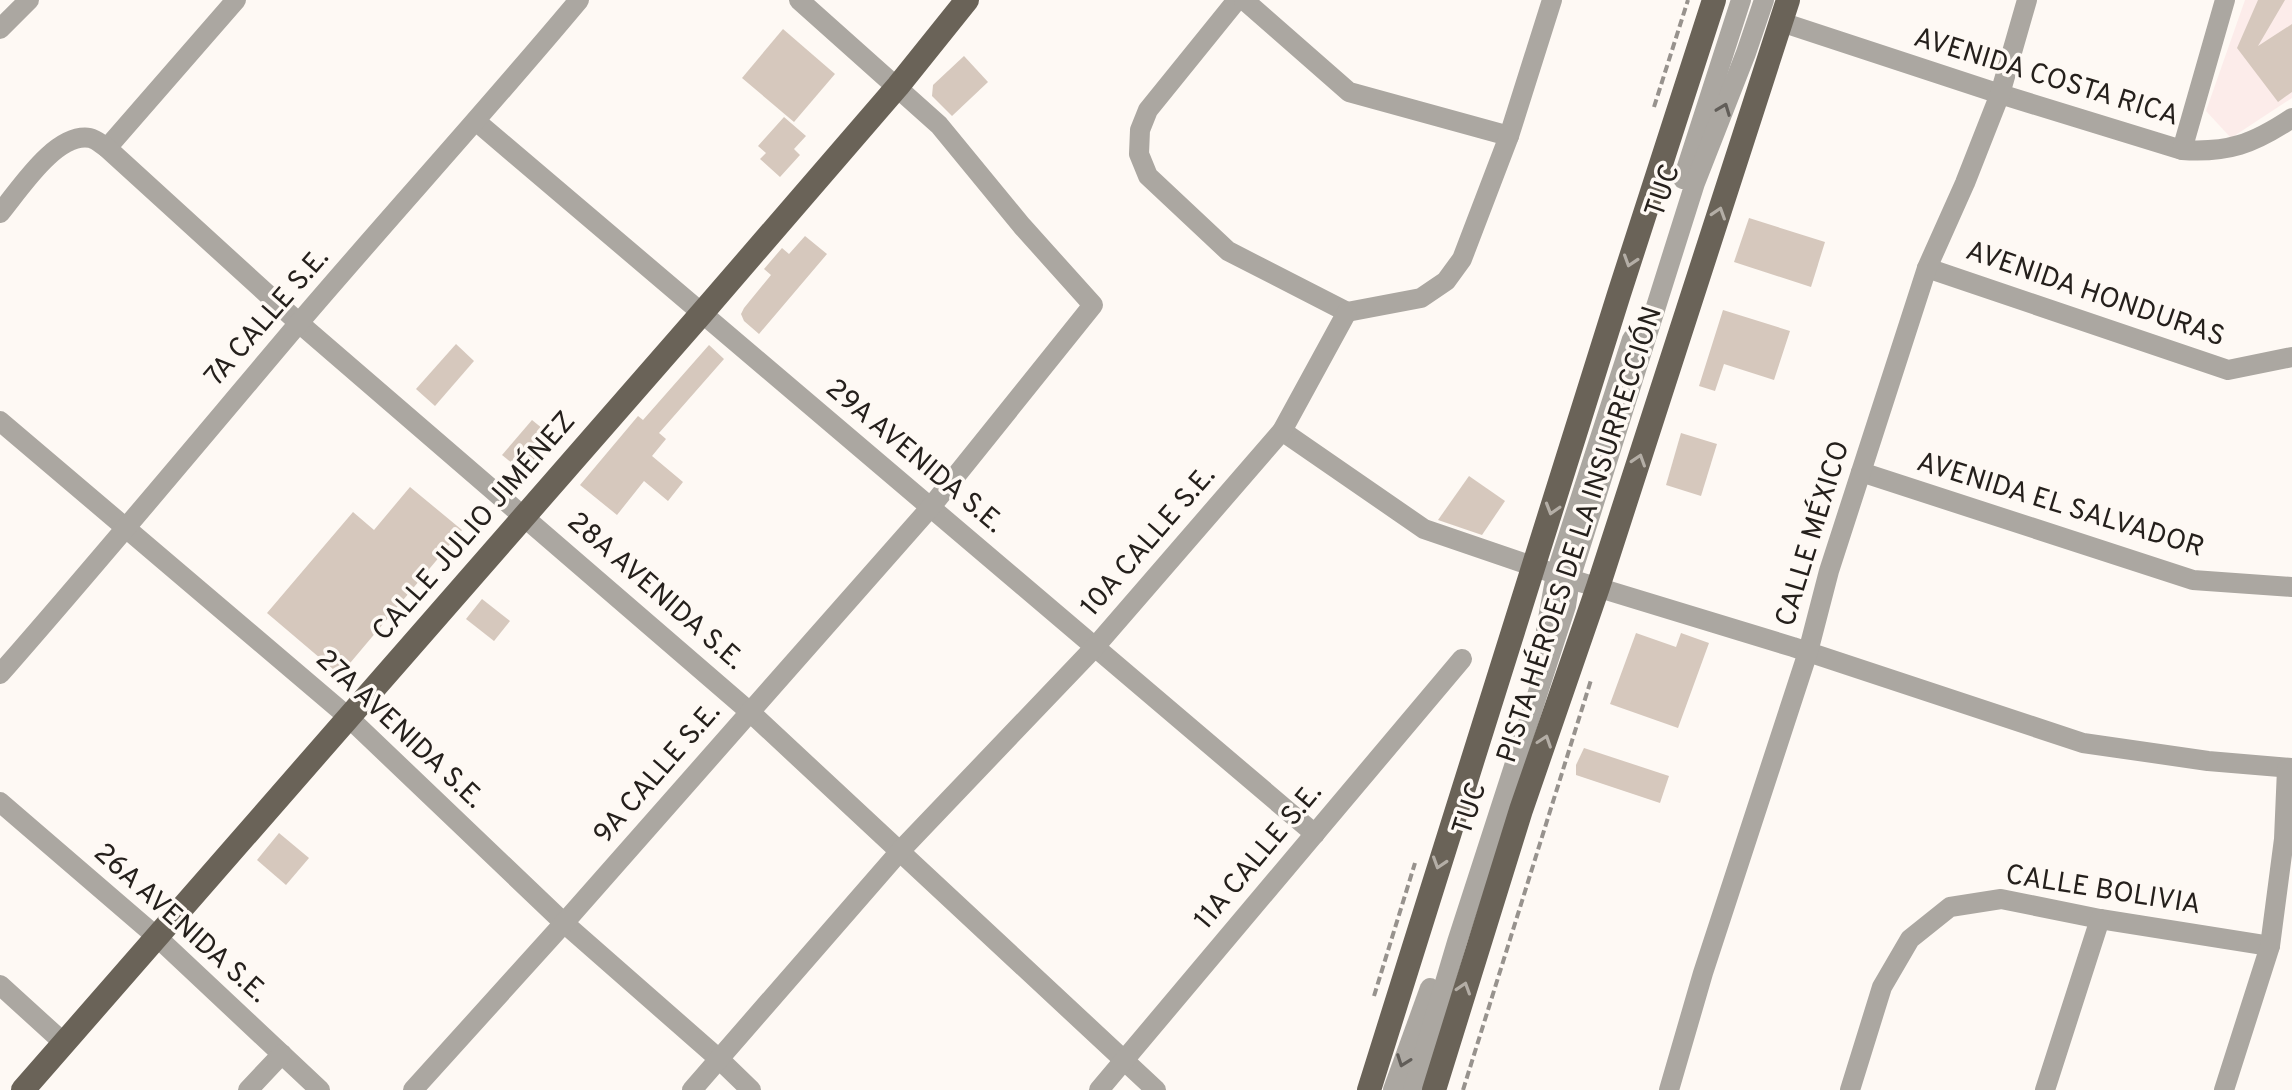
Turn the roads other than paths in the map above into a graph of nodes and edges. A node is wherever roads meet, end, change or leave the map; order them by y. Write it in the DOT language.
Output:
graph roads {
  1 [pos="29,0"];
  2 [pos="236,0"];
  3 [pos="579,0"];
  4 [pos="799,0"];
  5 [pos="967,0"];
  6 [pos="1237,0"];
  7 [pos="1244,0"];
  8 [pos="1552,0"];
  9 [pos="1714,0"];
  10 [pos="1741,0"];
  11 [pos="1764,0"];
  12 [pos="2027,0"];
  13 [pos="2225,0"];
  14 [pos="1785,11"];
  15 [pos="0,29"];
  16 [pos="898,86"];
  17 [pos="2000,94"];
  18 [pos="2292,118"];
  19 [pos="477,122"];
  20 [pos="1509,136"];
  21 [pos="107,148"];
  22 [pos="2182,150"];
  23 [pos="0,213"];
  24 [pos="1927,268"];
  25 [pos="1347,312"];
  26 [pos="702,313"];
  27 [pos="299,323"];
  28 [pos="2292,357"];
  29 [pos="0,421"];
  30 [pos="1282,431"];
  31 [pos="1861,472"];
  32 [pos="930,508"];
  33 [pos="525,517"];
  34 [pos="128,528"];
  35 [pos="1553,573"];
  36 [pos="1598,587"];
  37 [pos="2292,587"];
  38 [pos="1094,648"];
  39 [pos="1808,652"];
  40 [pos="1462,659"];
  41 [pos="0,674"];
  42 [pos="750,712"];
  43 [pos="347,716"];
  44 [pos="2290,768"];
  45 [pos="0,802"];
  46 [pos="1315,834"];
  47 [pos="901,850"];
  48 [pos="2100,919"];
  49 [pos="564,923"];
  50 [pos="158,938"];
  51 [pos="2270,946"];
  52 [pos="0,985"];
  53 [pos="65,1044"];
  54 [pos="282,1054"];
  55 [pos="719,1059"];
  56 [pos="1126,1060"];
  57 [pos="23,1090"];
  58 [pos="248,1090"];
  59 [pos="320,1090"];
  60 [pos="413,1090"];
  61 [pos="692,1090"];
  62 [pos="751,1090"];
  63 [pos="1099,1090"];
  64 [pos="1156,1090"];
  65 [pos="1369,1090"];
  66 [pos="1393,1090"];
  67 [pos="1413,1090"];
  68 [pos="1434,1090"];
  69 [pos="1669,1090"];
  70 [pos="1850,1090"];
  71 [pos="2045,1090"];
  72 [pos="2224,1090"];
  1 -- 15 [label="street"];
  2 -- 21 [label="street"];
  3 -- 19 [label="street, 7A CALLE S.E."];
  4 -- 16 [label="street"];
  5 -- 16 [label="main road, CALLE JULIO JIMÉNEZ"];
  6 -- 25 [label="street"];
  7 -- 20 [label="street"];
  8 -- 20 [label="street"];
  9 -- 35 [label="main road, PISTA HÉROES DE LA INSURRECCIÓN, one-way"];
  10 -- 35 [label="street, TUC"];
  35 -- 11 [label="street, TUC, one-way"];
  12 -- 17 [label="street, CALLE MÉXICO"];
  13 -- 22 [label="street"];
  14 -- 17 [label="street, AVENIDA COSTA RICA"];
  36 -- 14 [label="main road, PISTA HÉROES DE LA INSURRECCIÓN, one-way"];
  16 -- 26 [label="main road, CALLE JULIO JIMÉNEZ"];
  16 -- 32 [label="street, 9A CALLE S.E."];
  17 -- 22 [label="street, AVENIDA COSTA RICA"];
  17 -- 24 [label="street, CALLE MÉXICO"];
  18 -- 22 [label="street, AVENIDA COSTA RICA"];
  19 -- 26 [label="street, 29A AVENIDA S.E."];
  19 -- 27 [label="street, 7A CALLE S.E."];
  20 -- 25 [label="street"];
  21 -- 23 [label="street"];
  21 -- 27 [label="street, 28A AVENIDA S.E."];
  24 -- 28 [label="street, AVENIDA HONDURAS"];
  24 -- 31 [label="street, CALLE MÉXICO"];
  25 -- 30 [label="street, 10A CALLE S.E."];
  26 -- 32 [label="street, 29A AVENIDA S.E."];
  26 -- 33 [label="main road, CALLE JULIO JIMÉNEZ"];
  27 -- 33 [label="street, 28A AVENIDA S.E."];
  27 -- 34 [label="street, 7A CALLE S.E."];
  29 -- 34 [label="street, 27A AVENIDA S.E."];
  30 -- 35 [label="street"];
  30 -- 38 [label="street, 10A CALLE S.E."];
  31 -- 37 [label="street, AVENIDA EL SALVADOR"];
  31 -- 39 [label="street, CALLE MÉXICO"];
  32 -- 38 [label="street, 29A AVENIDA S.E."];
  32 -- 42 [label="street, 9A CALLE S.E."];
  33 -- 42 [label="street, 28A AVENIDA S.E."];
  33 -- 43 [label="main road, CALLE JULIO JIMÉNEZ"];
  34 -- 41 [label="street, 7A CALLE S.E."];
  34 -- 43 [label="street, 27A AVENIDA S.E."];
  35 -- 36 [label="street"];
  35 -- 65 [label="main road, PISTA HÉROES DE LA INSURRECCIÓN, one-way"];
  35 -- 66 [label="street, TUC, one-way"];
  35 -- 67 [label="street, TUC"];
  36 -- 39 [label="street"];
  68 -- 36 [label="main road, PISTA HÉROES DE LA INSURRECCIÓN, one-way"];
  38 -- 46 [label="street, 29A AVENIDA S.E."];
  38 -- 47 [label="street, 10A CALLE S.E."];
  39 -- 44 [label="street"];
  39 -- 69 [label="street, CALLE MÉXICO"];
  40 -- 46 [label="street, 11A CALLE S.E."];
  42 -- 47 [label="street, 28A AVENIDA S.E."];
  42 -- 49 [label="street, 9A CALLE S.E."];
  43 -- 49 [label="street, 27A AVENIDA S.E."];
  43 -- 50 [label="main road, CALLE JULIO JIMÉNEZ"];
  44 -- 51 [label="street"];
  45 -- 50 [label="street, 26A AVENIDA S.E."];
  46 -- 56 [label="street, 11A CALLE S.E."];
  47 -- 55 [label="street, 10A CALLE S.E."];
  47 -- 56 [label="street, 28A AVENIDA S.E."];
  48 -- 51 [label="street, CALLE BOLIVIA"];
  48 -- 70 [label="street, CALLE BOLIVIA"];
  48 -- 71 [label="street"];
  49 -- 55 [label="street, 27A AVENIDA S.E."];
  49 -- 60 [label="street, 9A CALLE S.E."];
  50 -- 53 [label="main road, CALLE JULIO JIMÉNEZ"];
  50 -- 54 [label="street, 26A AVENIDA S.E."];
  51 -- 72 [label="street"];
  52 -- 53 [label="street"];
  53 -- 57 [label="main road, CALLE JULIO JIMÉNEZ"];
  54 -- 58 [label="street"];
  54 -- 59 [label="street, 26A AVENIDA S.E."];
  55 -- 61 [label="street, 10A CALLE S.E."];
  55 -- 62 [label="street, 27A AVENIDA S.E."];
  56 -- 63 [label="street, 11A CALLE S.E."];
  56 -- 64 [label="street, 28A AVENIDA S.E."];
}
